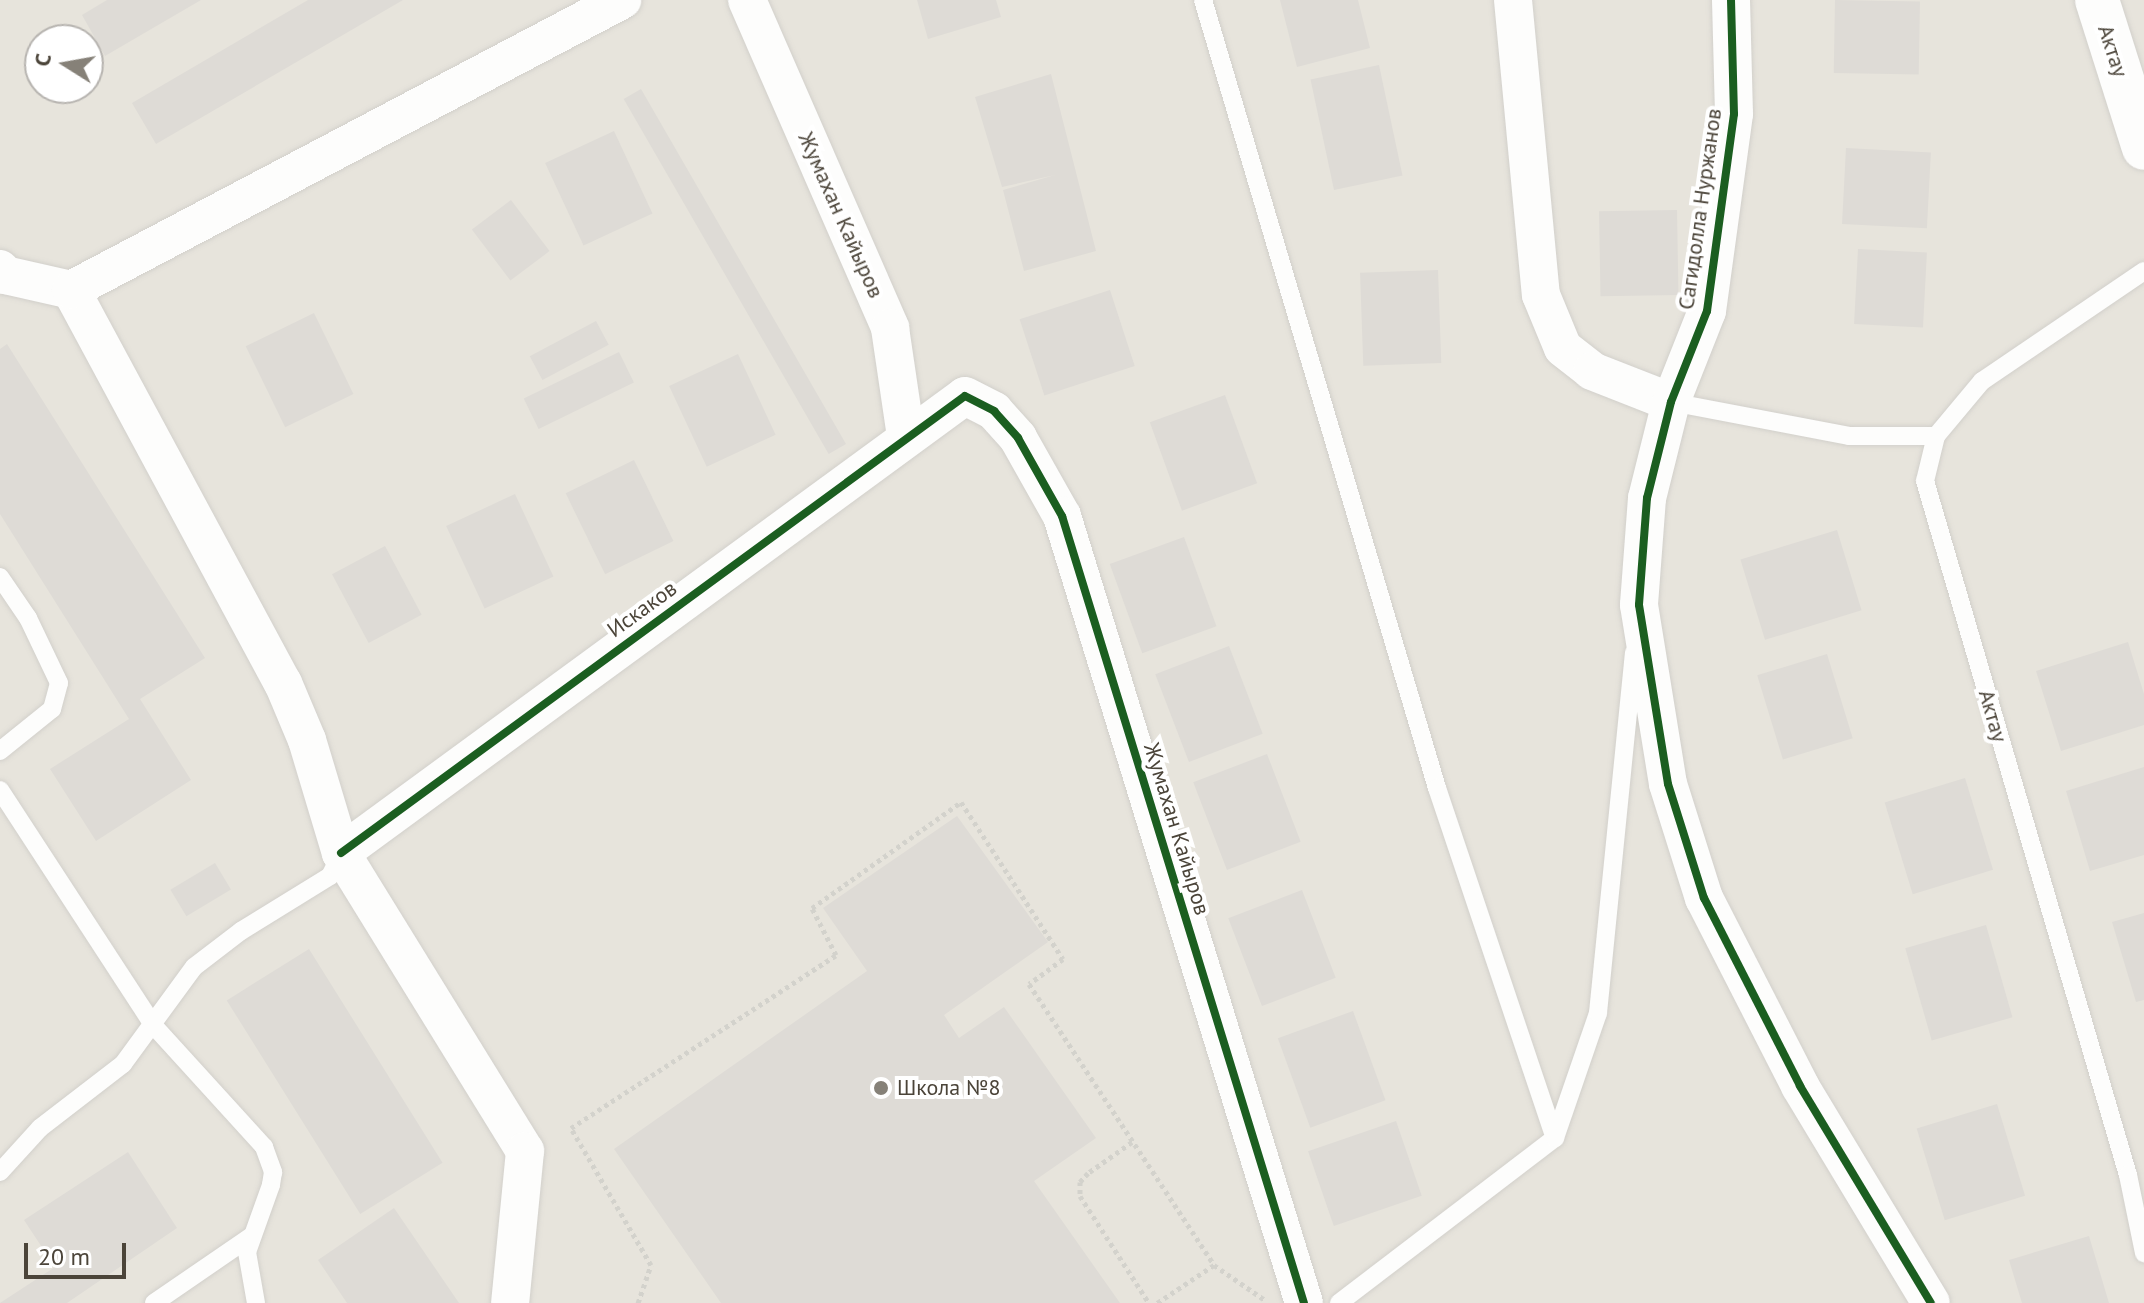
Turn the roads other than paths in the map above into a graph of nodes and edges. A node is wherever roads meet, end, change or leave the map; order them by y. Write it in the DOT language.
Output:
graph roads {
  1 [pos="622,0"];
  2 [pos="747,0"];
  3 [pos="1203,0"];
  4 [pos="1513,0"];
  5 [pos="1731,0"];
  6 [pos="2097,0"];
  7 [pos="578,10"];
  8 [pos="2144,148"];
  9 [pos="0,269"];
  10 [pos="2144,271"];
  11 [pos="71,290"];
  12 [pos="965,396"];
  13 [pos="1671,402"];
  14 [pos="1936,436"];
  15 [pos="906,437"];
  16 [pos="0,577"];
  17 [pos="1639,605"];
  18 [pos="0,751"];
  19 [pos="0,790"];
  20 [pos="341,853"];
  21 [pos="154,1026"];
  22 [pos="1555,1138"];
  23 [pos="0,1172"];
  24 [pos="2136,1172"];
  25 [pos="250,1237"];
  26 [pos="2144,1253"];
  27 [pos="154,1303"];
  28 [pos="256,1303"];
  29 [pos="510,1303"];
  30 [pos="1304,1303"];
  31 [pos="1339,1303"];
  32 [pos="1931,1303"];
  1 -- 7 [label="street"];
  2 -- 15 [label="street, Жумахан Кайыров"];
  3 -- 22 [label="lane"];
  4 -- 13 [label="street"];
  5 -- 13 [label="street, Сагидолла Нуржанов"];
  6 -- 8 [label="street, Актау"];
  7 -- 11 [label="street"];
  9 -- 11 [label="street"];
  10 -- 14 [label="lane, Актау"];
  11 -- 20 [label="street"];
  12 -- 15 [label="street, Искаков"];
  12 -- 30 [label="street, Жумахан Кайыров"];
  13 -- 14 [label="lane"];
  13 -- 17 [label="street, Сагидолла Нуржанов"];
  14 -- 24 [label="lane, Актау"];
  15 -- 20 [label="street, Искаков"];
  16 -- 18 [label="lane"];
  17 -- 22 [label="lane"];
  17 -- 32 [label="street, Сагидолла Нуржанов"];
  19 -- 21 [label="lane"];
  20 -- 21 [label="lane"];
  20 -- 29 [label="street"];
  21 -- 23 [label="lane"];
  21 -- 25 [label="lane"];
  22 -- 31 [label="lane"];
  24 -- 26 [label="lane, Актау"];
  25 -- 27 [label="lane"];
  25 -- 28 [label="lane"];
}
